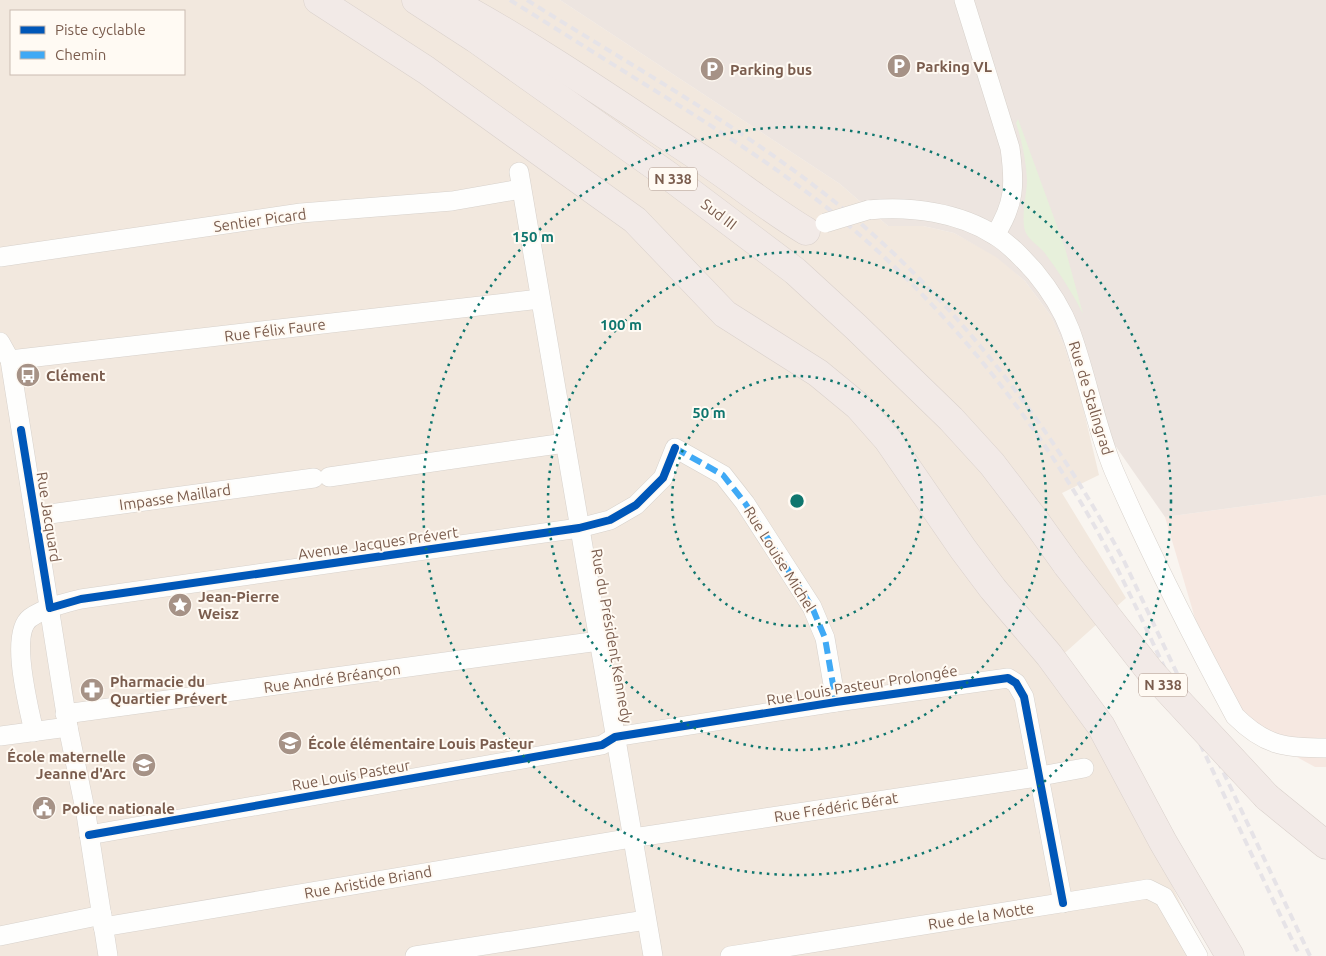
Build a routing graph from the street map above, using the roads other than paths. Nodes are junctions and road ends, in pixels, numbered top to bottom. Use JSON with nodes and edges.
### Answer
{"nodes":[{"id":1,"x":318,"y":0,"type":"edge"},
{"id":2,"x":416,"y":0,"type":"edge"},
{"id":3,"x":449,"y":0,"type":"edge"},
{"id":4,"x":964,"y":0,"type":"edge"},
{"id":5,"x":520,"y":180,"type":"joint"},
{"id":6,"x":816,"y":227,"type":"joint"},
{"id":7,"x":996,"y":236,"type":"junction"},
{"id":8,"x":0,"y":257,"type":"edge"},
{"id":9,"x":540,"y":299,"type":"junction"},
{"id":10,"x":0,"y":342,"type":"edge"},
{"id":11,"x":10,"y":360,"type":"junction"},
{"id":12,"x":565,"y":443,"type":"junction"},
{"id":13,"x":675,"y":448,"type":"joint"},
{"id":14,"x":35,"y":516,"type":"junction"},
{"id":15,"x":579,"y":528,"type":"junction"},
{"id":16,"x":50,"y":608,"type":"junction"},
{"id":17,"x":598,"y":641,"type":"junction"},
{"id":18,"x":836,"y":702,"type":"junction"},
{"id":19,"x":66,"y":721,"type":"junction"},
{"id":20,"x":34,"y":732,"type":"junction"},
{"id":21,"x":0,"y":736,"type":"edge"},
{"id":22,"x":615,"y":737,"type":"junction"},
{"id":23,"x":1321,"y":748,"type":"edge"},
{"id":24,"x":1084,"y":768,"type":"dead end"},
{"id":25,"x":1040,"y":776,"type":"junction"},
{"id":26,"x":1267,"y":797,"type":"junction"},
{"id":27,"x":1326,"y":831,"type":"edge"},
{"id":28,"x":89,"y":835,"type":"junction"},
{"id":29,"x":632,"y":838,"type":"junction"},
{"id":30,"x":1326,"y":845,"type":"edge"},
{"id":31,"x":1063,"y":903,"type":"junction"},
{"id":32,"x":646,"y":920,"type":"junction"},
{"id":33,"x":102,"y":921,"type":"junction"},
{"id":34,"x":0,"y":936,"type":"edge"},
{"id":35,"x":108,"y":956,"type":"edge"},
{"id":36,"x":415,"y":956,"type":"edge"},
{"id":37,"x":653,"y":956,"type":"edge"},
{"id":38,"x":730,"y":956,"type":"edge"},
{"id":39,"x":1198,"y":956,"type":"edge"},
{"id":40,"x":1230,"y":956,"type":"edge"}],
"edges":[{"from":1,"to":40,"type":"highway"},
{"from":2,"to":26,"type":"highway","name":"Sud III","number":"N 338","bridge":true},
{"from":3,"to":6,"type":"highway"},
{"from":4,"to":7,"type":"street"},
{"from":5,"to":8,"type":"street","name":"Sentier Picard"},
{"from":5,"to":9,"type":"street","name":"Rue du Président Kennedy"},
{"from":6,"to":7,"type":"street","name":"Rue de Stalingrad","bridge":true},
{"from":7,"to":23,"type":"street","name":"Rue de Stalingrad"},
{"from":9,"to":11,"type":"street","name":"Rue Félix Faure"},
{"from":9,"to":12,"type":"street","name":"Rue du Président Kennedy"},
{"from":10,"to":11,"type":"street","name":"Rue Jacquard"},
{"from":11,"to":14,"type":"street","name":"Rue Jacquard"},
{"from":12,"to":14,"type":"street","name":"Impasse Maillard"},
{"from":12,"to":15,"type":"street","name":"Rue du Président Kennedy"},
{"from":13,"to":15,"type":"street","name":"Avenue Jacques Prévert"},
{"from":13,"to":18,"type":"street","name":"Rue Louise Michel"},
{"from":14,"to":16,"type":"street","name":"Rue Jacquard"},
{"from":15,"to":16,"type":"street","name":"Avenue Jacques Prévert"},
{"from":15,"to":17,"type":"street","name":"Rue du Président Kennedy"},
{"from":16,"to":19,"type":"street"},
{"from":16,"to":20,"type":"street","name":"Avenue Jacques Prévert"},
{"from":17,"to":19,"type":"street","name":"Rue André Bréançon"},
{"from":17,"to":22,"type":"street","name":"Rue du Président Kennedy"},
{"from":18,"to":22,"type":"street","name":"Rue Louis Pasteur Prolongée"},
{"from":18,"to":25,"type":"street","name":"Rue Louis Pasteur Prolongée"},
{"from":19,"to":20,"type":"street"},
{"from":19,"to":28,"type":"street"},
{"from":20,"to":21,"type":"street"},
{"from":22,"to":28,"type":"street","name":"Rue Louis Pasteur"},
{"from":22,"to":29,"type":"street","name":"Rue du Président Kennedy"},
{"from":24,"to":25,"type":"street","name":"Rue Frédéric Bérat"},
{"from":25,"to":29,"type":"street","name":"Rue Frédéric Bérat"},
{"from":25,"to":31,"type":"street"},
{"from":26,"to":27,"type":"highway"},
{"from":26,"to":30,"type":"highway","number":"N 338"},
{"from":28,"to":33,"type":"street"},
{"from":29,"to":32,"type":"street","name":"Rue du Président Kennedy"},
{"from":29,"to":33,"type":"street","name":"Rue Aristide Briand"},
{"from":31,"to":38,"type":"street","name":"Rue de la Motte"},
{"from":31,"to":39,"type":"street","name":"Rue de la Motte"},
{"from":32,"to":36,"type":"street"},
{"from":32,"to":37,"type":"street","name":"Rue du Président Kennedy"},
{"from":33,"to":34,"type":"street","name":"Rue Aristide Briand"},
{"from":33,"to":35,"type":"street"}]}
